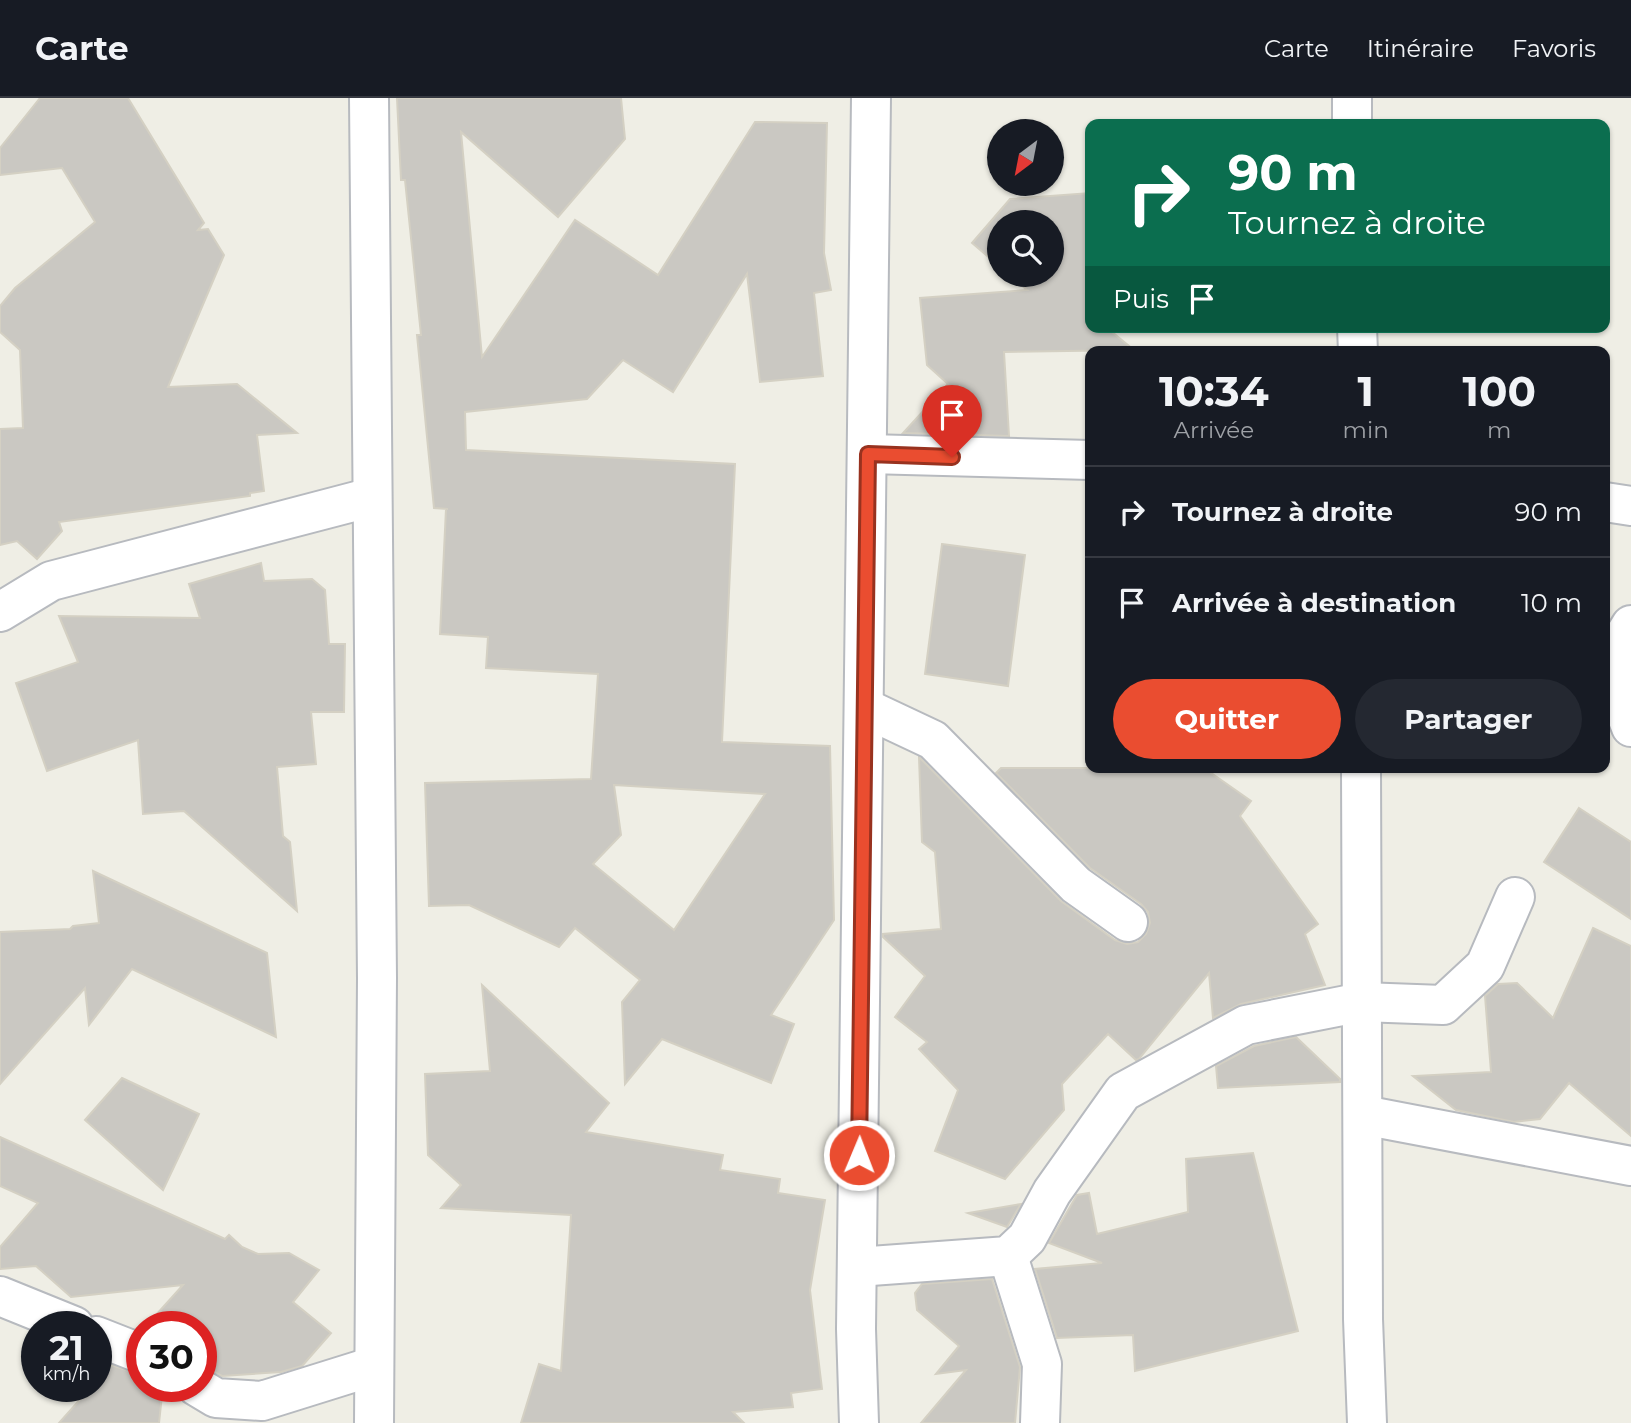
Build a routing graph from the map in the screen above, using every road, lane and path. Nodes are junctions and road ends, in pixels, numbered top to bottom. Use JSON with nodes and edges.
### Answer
{"nodes":[{"id":1,"x":369,"y":98,"type":"edge"},
{"id":2,"x":872,"y":98,"type":"edge"},
{"id":3,"x":1352,"y":98,"type":"edge"},
{"id":4,"x":1352,"y":119,"type":"edge"},
{"id":5,"x":868,"y":454,"type":"junction"},
{"id":6,"x":1085,"y":460,"type":"edge"},
{"id":7,"x":372,"y":497,"type":"junction"},
{"id":8,"x":1610,"y":503,"type":"edge"},
{"id":9,"x":1631,"y":506,"type":"edge"},
{"id":10,"x":0,"y":611,"type":"edge"},
{"id":11,"x":1631,"y":625,"type":"edge"},
{"id":12,"x":865,"y":708,"type":"junction"},
{"id":13,"x":1631,"y":727,"type":"edge"},
{"id":14,"x":1361,"y":773,"type":"edge"},
{"id":15,"x":1515,"y":897,"type":"dead end"},
{"id":16,"x":1128,"y":922,"type":"dead end"},
{"id":17,"x":1362,"y":1002,"type":"junction"},
{"id":18,"x":1363,"y":1115,"type":"junction"},
{"id":19,"x":1631,"y":1166,"type":"edge"},
{"id":20,"x":1008,"y":1256,"type":"junction"},
{"id":21,"x":858,"y":1267,"type":"junction"},
{"id":22,"x":0,"y":1296,"type":"edge"},
{"id":23,"x":37,"y":1311,"type":"edge"},
{"id":24,"x":374,"y":1366,"type":"junction"},
{"id":25,"x":217,"y":1398,"type":"edge"},
{"id":26,"x":1362,"y":1422,"type":"edge"},
{"id":27,"x":374,"y":1423,"type":"edge"},
{"id":28,"x":859,"y":1423,"type":"edge"},
{"id":29,"x":1040,"y":1423,"type":"edge"}],
"edges":[{"from":1,"to":7,"type":"street"},
{"from":2,"to":5,"type":"street"},
{"from":3,"to":4,"type":"street"},
{"from":5,"to":6,"type":"street"},
{"from":5,"to":12,"type":"street"},
{"from":7,"to":10,"type":"street"},
{"from":7,"to":24,"type":"street"},
{"from":8,"to":9,"type":"street"},
{"from":11,"to":13,"type":"street"},
{"from":12,"to":16,"type":"street"},
{"from":12,"to":21,"type":"street"},
{"from":14,"to":17,"type":"street"},
{"from":15,"to":17,"type":"street"},
{"from":17,"to":18,"type":"street"},
{"from":17,"to":20,"type":"street"},
{"from":18,"to":19,"type":"street"},
{"from":18,"to":26,"type":"street"},
{"from":20,"to":21,"type":"street"},
{"from":20,"to":29,"type":"street"},
{"from":21,"to":28,"type":"street"},
{"from":22,"to":23,"type":"street"},
{"from":24,"to":25,"type":"street"},
{"from":24,"to":27,"type":"street"}]}
